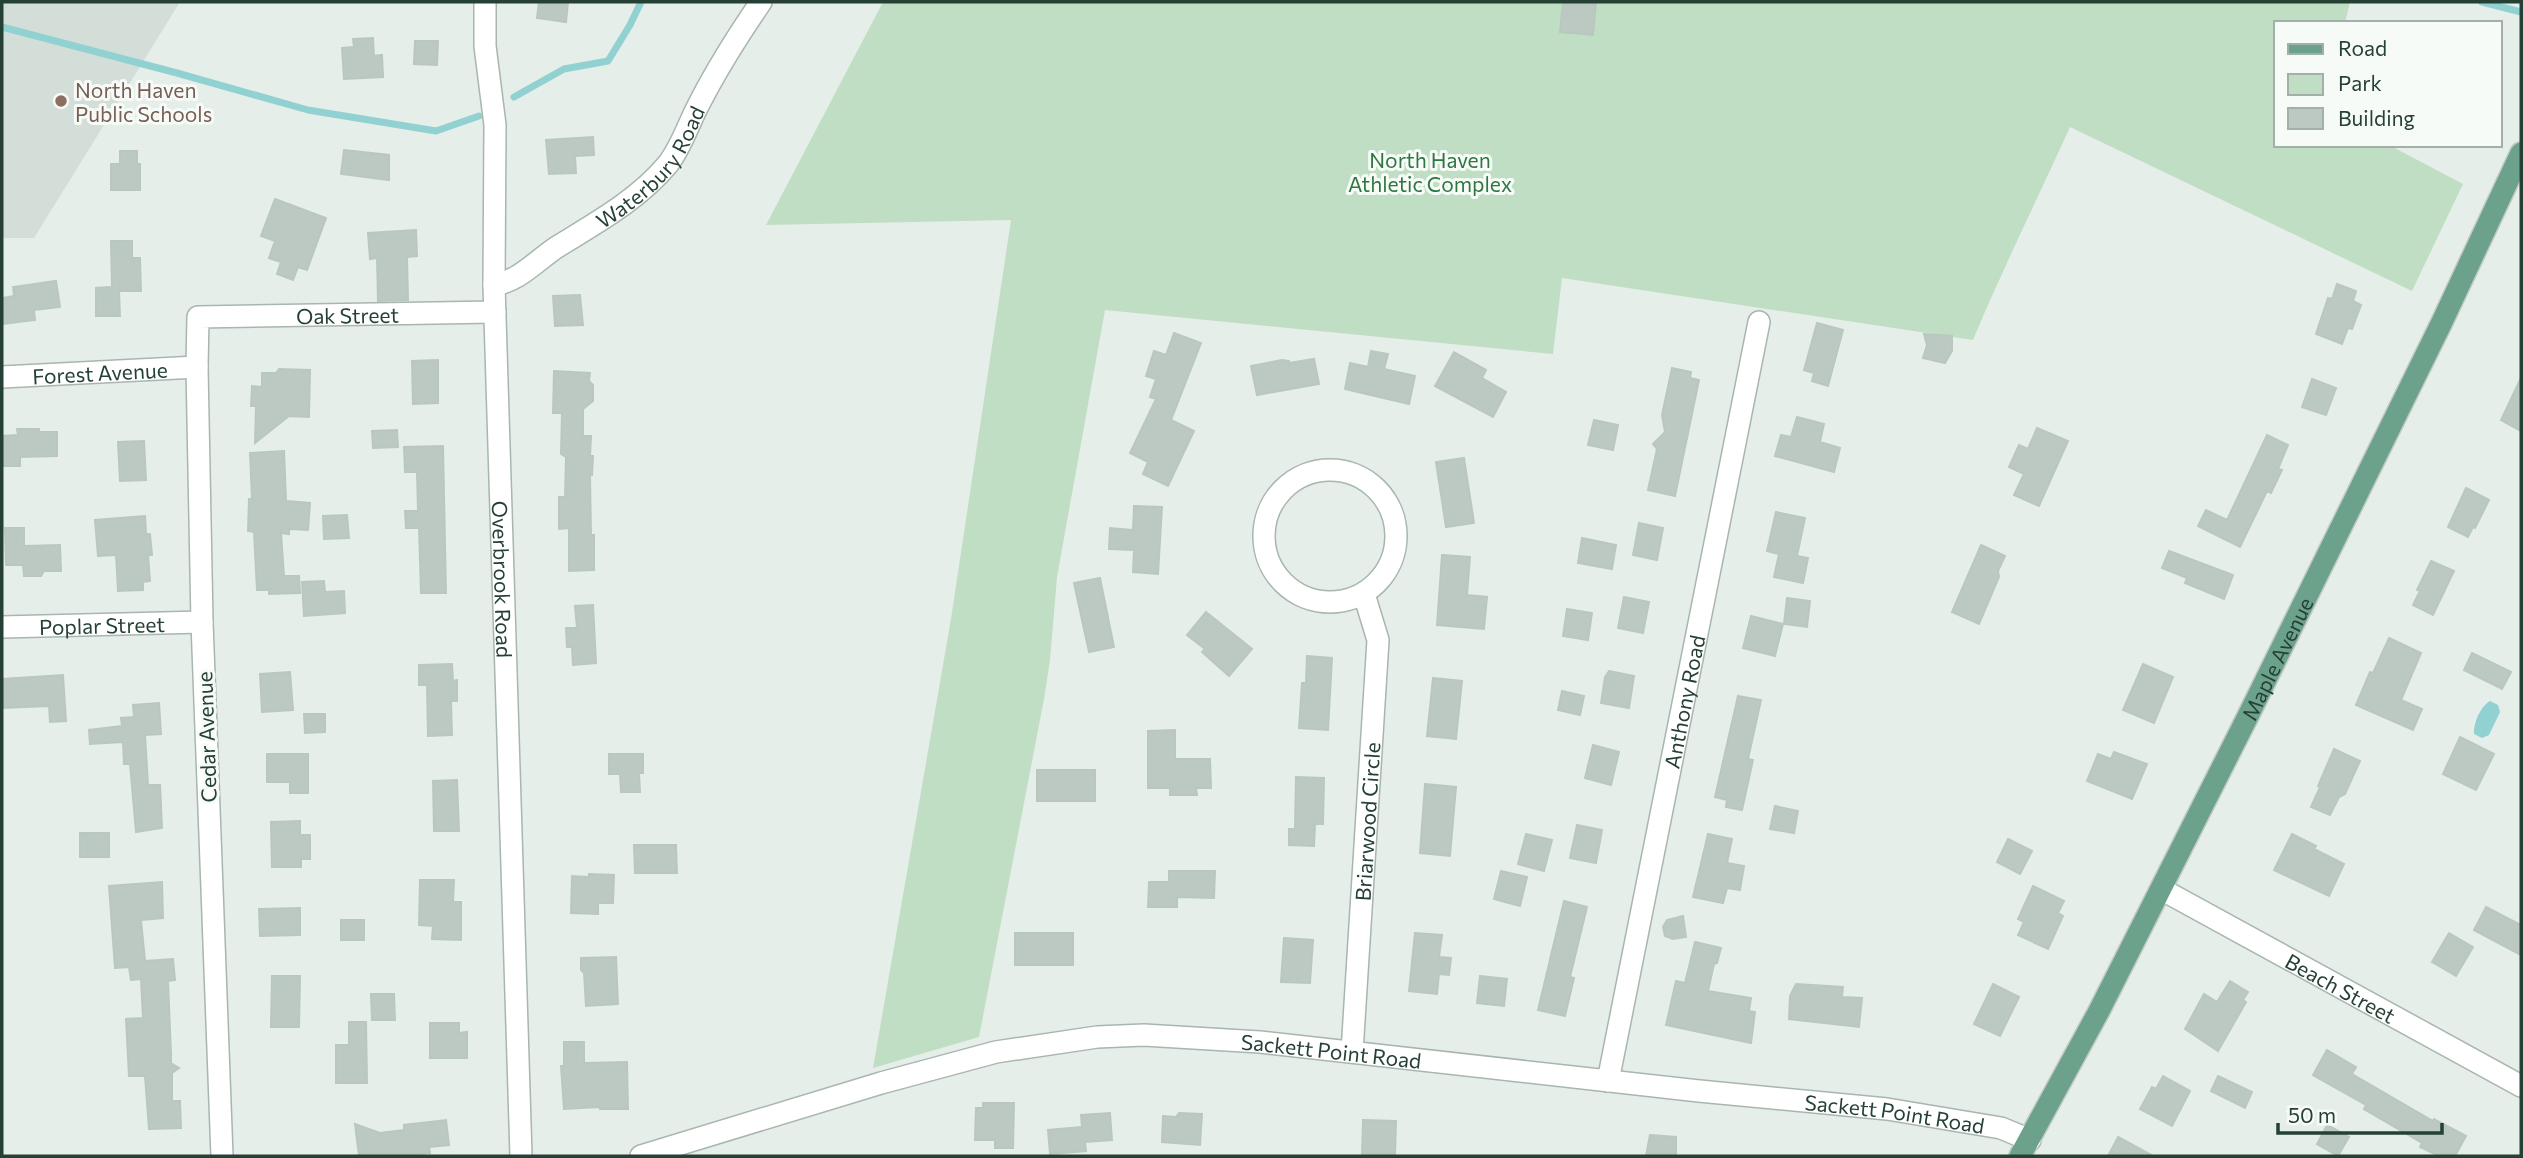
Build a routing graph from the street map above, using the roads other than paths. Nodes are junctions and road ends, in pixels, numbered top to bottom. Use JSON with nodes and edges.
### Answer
{"nodes":[{"id":1,"x":485,"y":2,"type":"edge"},
{"id":2,"x":761,"y":2,"type":"edge"},
{"id":3,"x":2521,"y":153,"type":"edge"},
{"id":4,"x":494,"y":285,"type":"junction"},
{"id":5,"x":495,"y":312,"type":"junction"},
{"id":6,"x":198,"y":317,"type":"joint"},
{"id":7,"x":1759,"y":322,"type":"dead end"},
{"id":8,"x":197,"y":368,"type":"junction"},
{"id":9,"x":2,"y":377,"type":"edge"},
{"id":10,"x":1364,"y":594,"type":"junction"},
{"id":11,"x":202,"y":622,"type":"junction"},
{"id":12,"x":2,"y":627,"type":"edge"},
{"id":13,"x":2161,"y":889,"type":"junction"},
{"id":14,"x":1352,"y":1052,"type":"junction"},
{"id":15,"x":1608,"y":1081,"type":"junction"},
{"id":16,"x":2521,"y":1086,"type":"edge"},
{"id":17,"x":2025,"y":1148,"type":"edge"},
{"id":18,"x":222,"y":1156,"type":"edge"},
{"id":19,"x":521,"y":1156,"type":"edge"},
{"id":20,"x":642,"y":1156,"type":"edge"}],
"edges":[{"from":1,"to":4,"type":"street","name":"Overbrook Road"},
{"from":2,"to":4,"type":"street","name":"Waterbury Road"},
{"from":3,"to":13,"type":"main road","name":"Maple Avenue"},
{"from":4,"to":5,"type":"street","name":"Overbrook Road"},
{"from":5,"to":6,"type":"street","name":"Oak Street"},
{"from":5,"to":19,"type":"street","name":"Overbrook Road"},
{"from":6,"to":8,"type":"street","name":"Cedar Avenue"},
{"from":7,"to":15,"type":"street","name":"Anthony Road"},
{"from":8,"to":9,"type":"street","name":"Forest Avenue"},
{"from":8,"to":11,"type":"street","name":"Cedar Avenue"},
{"from":10,"to":10,"type":"street"},
{"from":10,"to":14,"type":"street","name":"Briarwood Circle"},
{"from":11,"to":12,"type":"street","name":"Poplar Street"},
{"from":11,"to":18,"type":"street","name":"Cedar Avenue"},
{"from":13,"to":16,"type":"street","name":"Beach Street"},
{"from":13,"to":17,"type":"main road","name":"Maple Avenue"},
{"from":14,"to":15,"type":"street","name":"Sackett Point Road"},
{"from":14,"to":20,"type":"street","name":"Sackett Point Road"},
{"from":15,"to":17,"type":"street","name":"Sackett Point Road"}]}
